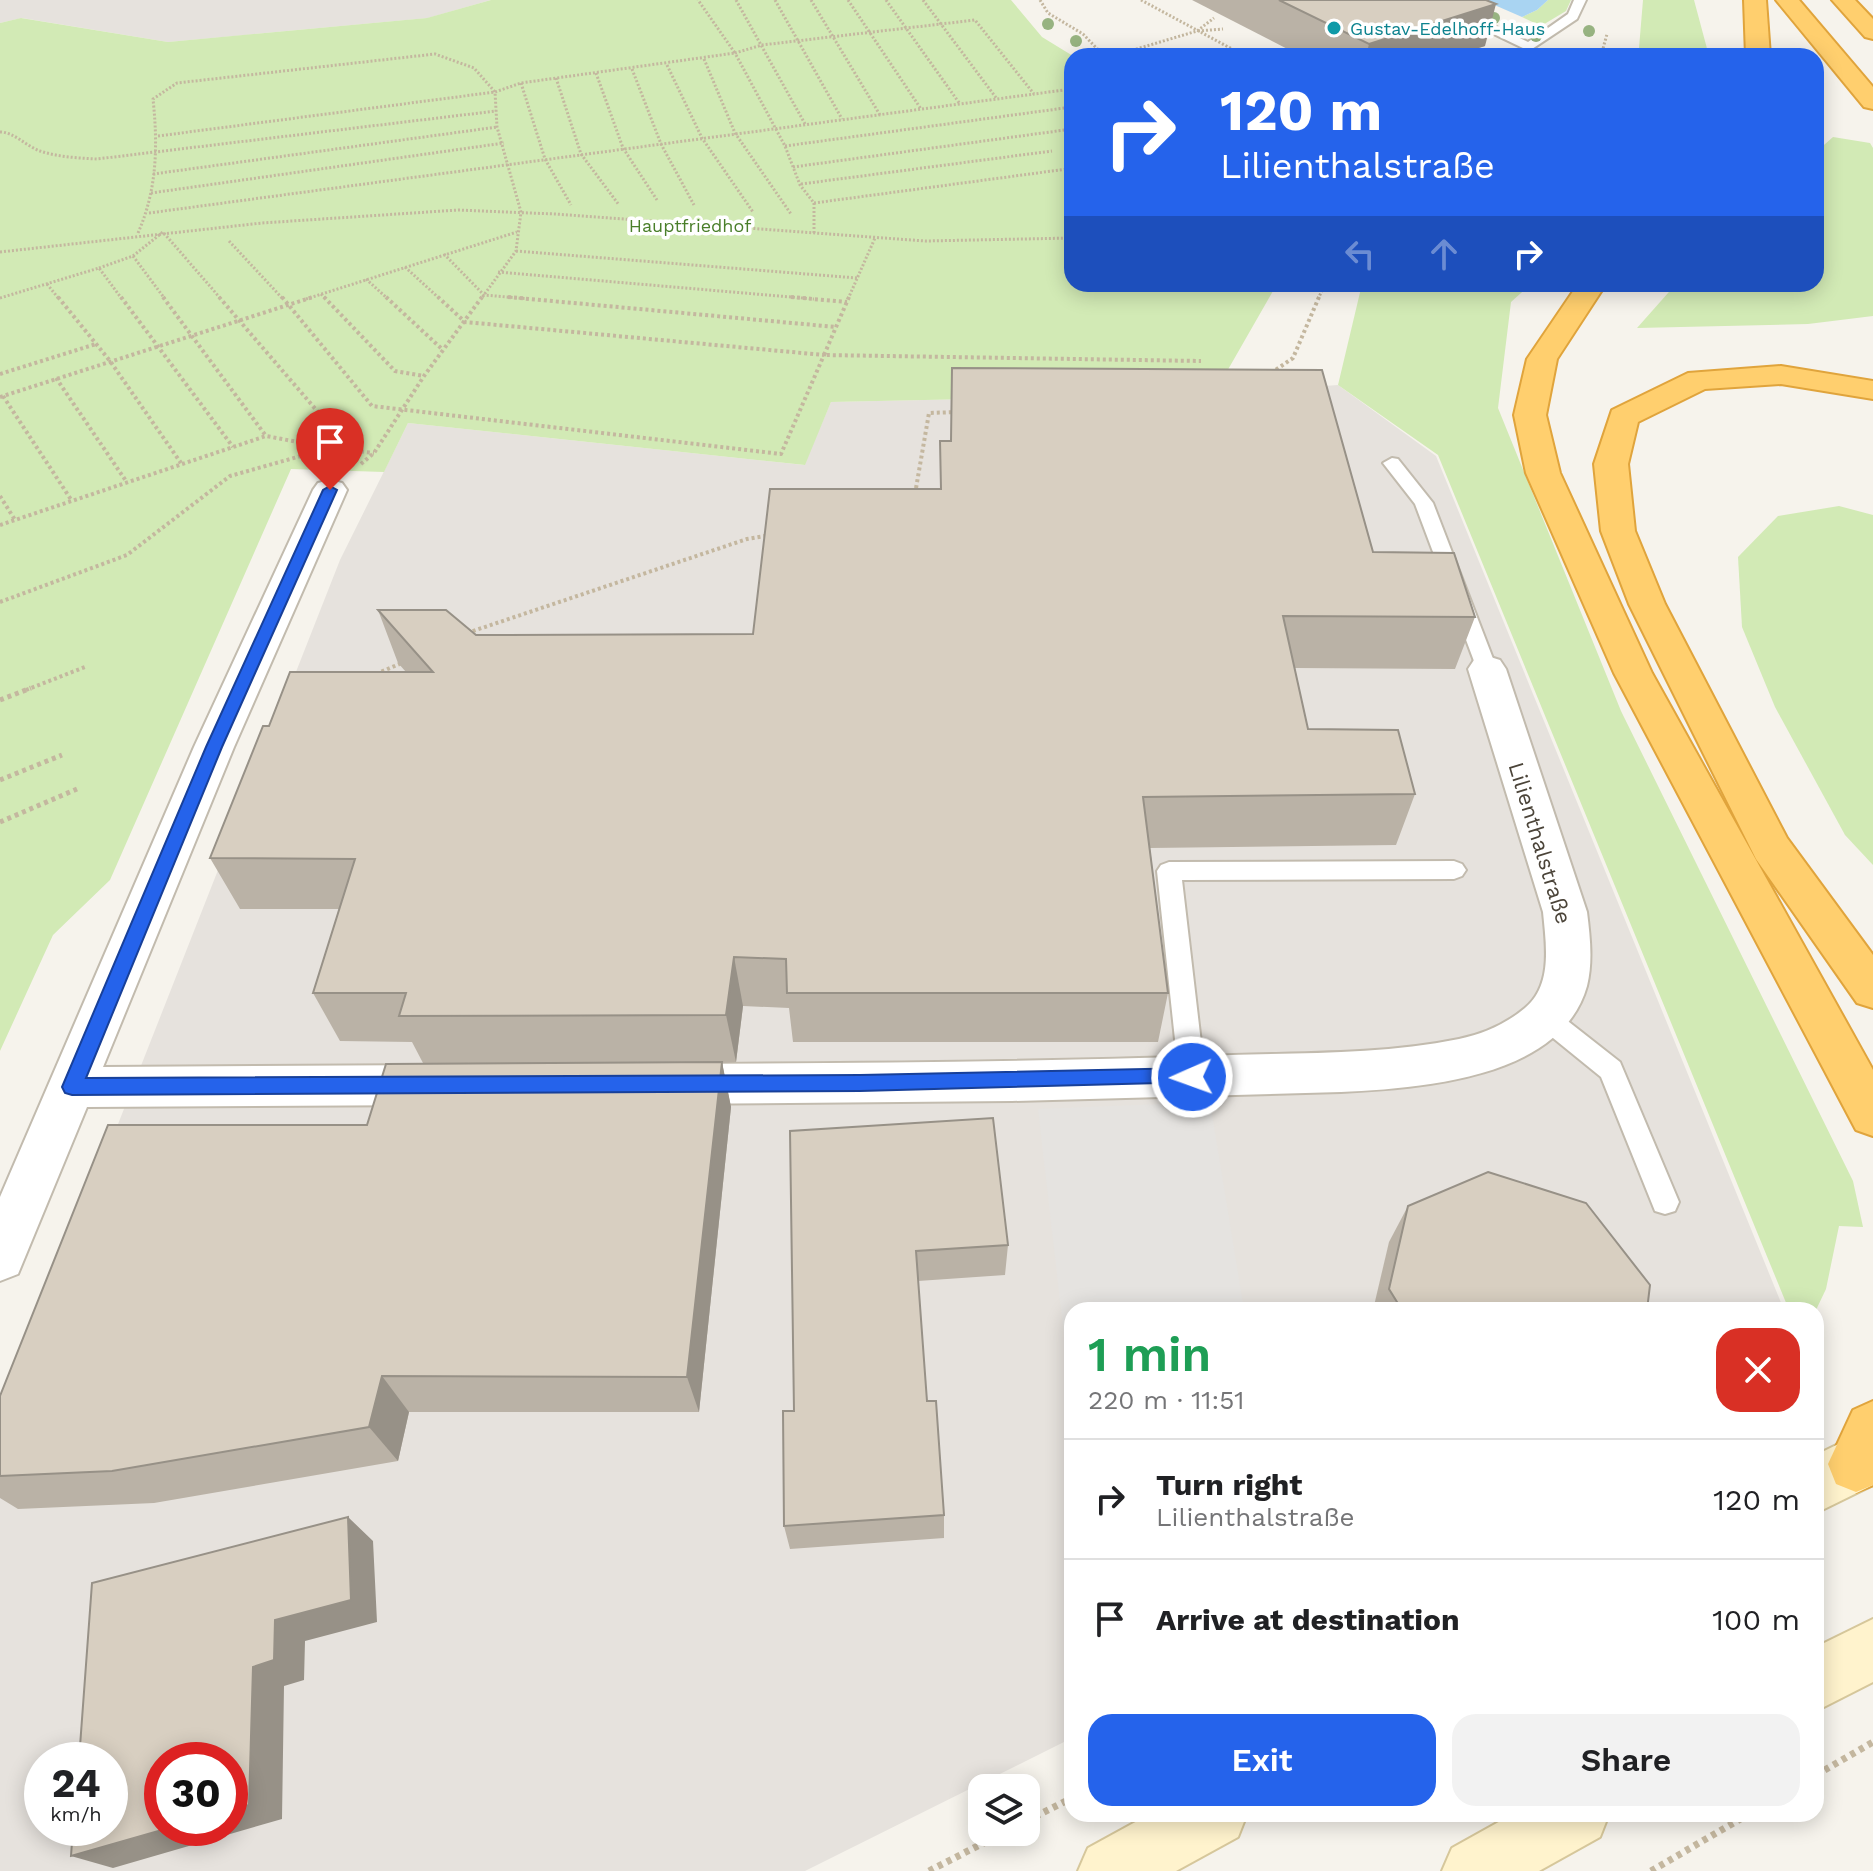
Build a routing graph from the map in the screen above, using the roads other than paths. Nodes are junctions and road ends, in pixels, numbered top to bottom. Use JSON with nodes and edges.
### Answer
{"nodes":[{"id":1,"x":1429,"y":0,"type":"edge"},
{"id":2,"x":1580,"y":0,"type":"edge"},
{"id":3,"x":1755,"y":0,"type":"edge"},
{"id":4,"x":1787,"y":0,"type":"edge"},
{"id":5,"x":1843,"y":0,"type":"edge"},
{"id":6,"x":1873,"y":32,"type":"edge"},
{"id":7,"x":1758,"y":48,"type":"edge"},
{"id":8,"x":1873,"y":102,"type":"edge"},
{"id":9,"x":1587,"y":292,"type":"edge"},
{"id":10,"x":1873,"y":390,"type":"edge"},
{"id":11,"x":1392,"y":463,"type":"dead end"},
{"id":12,"x":330,"y":490,"type":"dead end"},
{"id":13,"x":1487,"y":669,"type":"joint"},
{"id":14,"x":1454,"y":870,"type":"dead end"},
{"id":15,"x":1873,"y":990,"type":"edge"},
{"id":16,"x":1546,"y":1018,"type":"junction"},
{"id":17,"x":1827,"y":1032,"type":"junction"},
{"id":18,"x":1192,"y":1077,"type":"junction"},
{"id":19,"x":1873,"y":1079,"type":"edge"},
{"id":20,"x":624,"y":1084,"type":"edge"},
{"id":21,"x":482,"y":1085,"type":"edge"},
{"id":22,"x":72,"y":1087,"type":"junction"},
{"id":23,"x":1873,"y":1115,"type":"edge"},
{"id":24,"x":1665,"y":1202,"type":"dead end"},
{"id":25,"x":0,"y":1257,"type":"edge"},
{"id":26,"x":1873,"y":1649,"type":"edge"},
{"id":27,"x":1824,"y":1676,"type":"edge"},
{"id":28,"x":1200,"y":1822,"type":"edge"},
{"id":29,"x":1563,"y":1822,"type":"edge"},
{"id":30,"x":1111,"y":1871,"type":"edge"},
{"id":31,"x":1475,"y":1871,"type":"edge"}],
"edges":[{"from":1,"to":2,"type":"lane"},
{"from":3,"to":7,"type":"highway"},
{"from":4,"to":8,"type":"highway"},
{"from":5,"to":6,"type":"highway"},
{"from":9,"to":17,"type":"highway"},
{"from":10,"to":15,"type":"highway"},
{"from":11,"to":13,"type":"lane"},
{"from":12,"to":22,"type":"street"},
{"from":13,"to":16,"type":"street","name":"Lilienthalstraße"},
{"from":14,"to":18,"type":"lane"},
{"from":16,"to":18,"type":"street","name":"Lilienthalstraße"},
{"from":16,"to":24,"type":"lane"},
{"from":17,"to":19,"type":"highway"},
{"from":17,"to":23,"type":"highway"},
{"from":18,"to":20,"type":"street","name":"Lilienthalstraße"},
{"from":21,"to":22,"type":"street"},
{"from":22,"to":25,"type":"street"},
{"from":26,"to":27,"type":"main road"},
{"from":28,"to":30,"type":"main road"},
{"from":29,"to":31,"type":"main road"}]}
